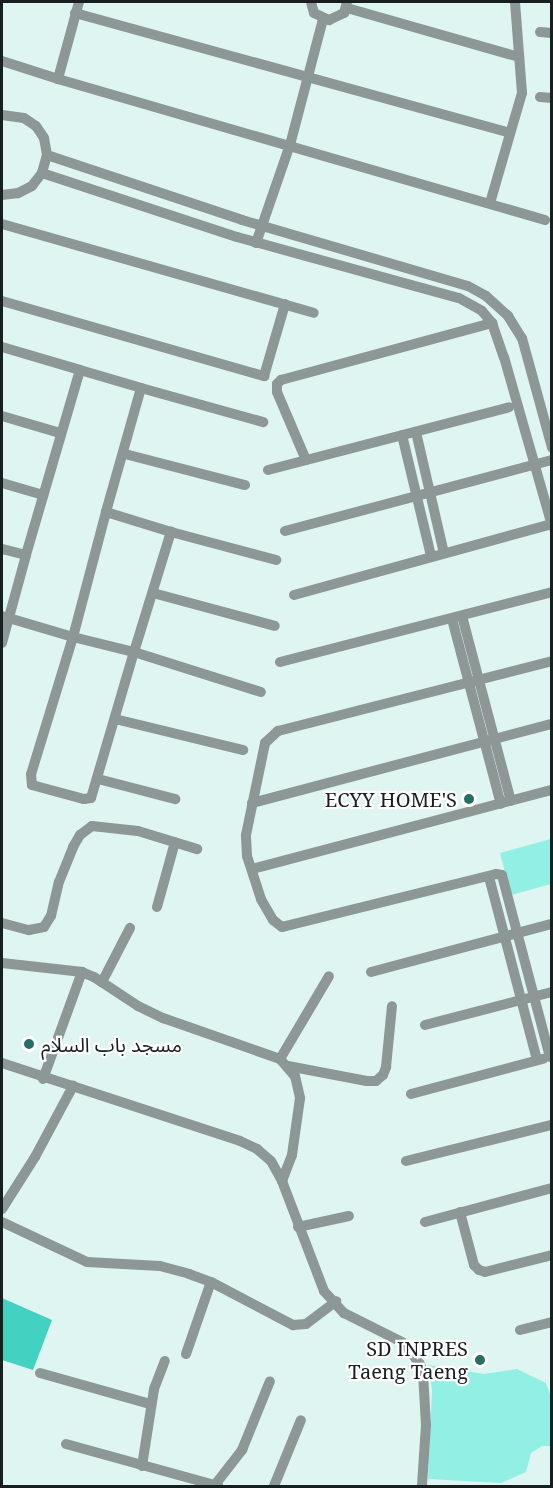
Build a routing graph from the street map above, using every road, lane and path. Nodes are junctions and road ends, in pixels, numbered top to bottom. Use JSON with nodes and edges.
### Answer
{"nodes":[{"id":1,"x":79,"y":2,"type":"edge"},
{"id":2,"x":311,"y":2,"type":"edge"},
{"id":3,"x":515,"y":2,"type":"edge"},
{"id":4,"x":347,"y":5,"type":"edge"},
{"id":5,"x":75,"y":13,"type":"junction"},
{"id":6,"x":324,"y":20,"type":"junction"},
{"id":7,"x":540,"y":32,"type":"dead end"},
{"id":8,"x":552,"y":33,"type":"edge"},
{"id":9,"x":519,"y":57,"type":"junction"},
{"id":10,"x":2,"y":61,"type":"edge"},
{"id":11,"x":309,"y":78,"type":"junction"},
{"id":12,"x":58,"y":79,"type":"junction"},
{"id":13,"x":2,"y":115,"type":"edge"},
{"id":14,"x":510,"y":133,"type":"junction"},
{"id":15,"x":290,"y":145,"type":"junction"},
{"id":16,"x":47,"y":155,"type":"junction"},
{"id":17,"x":42,"y":173,"type":"junction"},
{"id":18,"x":2,"y":195,"type":"edge"},
{"id":19,"x":490,"y":203,"type":"junction"},
{"id":20,"x":242,"y":220,"type":"junction"},
{"id":21,"x":545,"y":220,"type":"dead end"},
{"id":22,"x":2,"y":224,"type":"edge"},
{"id":23,"x":262,"y":225,"type":"junction"},
{"id":24,"x":237,"y":237,"type":"junction"},
{"id":25,"x":256,"y":243,"type":"junction"},
{"id":26,"x":468,"y":286,"type":"junction"},
{"id":27,"x":459,"y":298,"type":"junction"},
{"id":28,"x":2,"y":301,"type":"edge"},
{"id":29,"x":285,"y":304,"type":"junction"},
{"id":30,"x":314,"y":313,"type":"dead end"},
{"id":31,"x":492,"y":323,"type":"junction"},
{"id":32,"x":2,"y":347,"type":"edge"},
{"id":33,"x":80,"y":370,"type":"junction"},
{"id":34,"x":141,"y":388,"type":"junction"},
{"id":35,"x":509,"y":407,"type":"dead end"},
{"id":36,"x":2,"y":416,"type":"edge"},
{"id":37,"x":263,"y":422,"type":"dead end"},
{"id":38,"x":416,"y":432,"type":"junction"},
{"id":39,"x":60,"y":433,"type":"junction"},
{"id":40,"x":402,"y":435,"type":"junction"},
{"id":41,"x":552,"y":448,"type":"edge"},
{"id":42,"x":125,"y":454,"type":"junction"},
{"id":43,"x":306,"y":460,"type":"junction"},
{"id":44,"x":552,"y":460,"type":"edge"},
{"id":45,"x":534,"y":464,"type":"junction"},
{"id":46,"x":268,"y":470,"type":"dead end"},
{"id":47,"x":2,"y":483,"type":"edge"},
{"id":48,"x":245,"y":485,"type":"dead end"},
{"id":49,"x":430,"y":493,"type":"junction"},
{"id":50,"x":43,"y":495,"type":"junction"},
{"id":51,"x":417,"y":496,"type":"junction"},
{"id":52,"x":106,"y":512,"type":"junction"},
{"id":53,"x":551,"y":525,"type":"edge"},
{"id":54,"x":285,"y":531,"type":"dead end"},
{"id":55,"x":171,"y":532,"type":"junction"},
{"id":56,"x":2,"y":549,"type":"edge"},
{"id":57,"x":444,"y":553,"type":"junction"},
{"id":58,"x":26,"y":555,"type":"junction"},
{"id":59,"x":431,"y":556,"type":"junction"},
{"id":60,"x":276,"y":560,"type":"dead end"},
{"id":61,"x":552,"y":592,"type":"edge"},
{"id":62,"x":153,"y":593,"type":"junction"},
{"id":63,"x":294,"y":595,"type":"dead end"},
{"id":64,"x":5,"y":617,"type":"edge"},
{"id":65,"x":457,"y":618,"type":"junction"},
{"id":66,"x":275,"y":626,"type":"dead end"},
{"id":67,"x":73,"y":637,"type":"junction"},
{"id":68,"x":2,"y":643,"type":"edge"},
{"id":69,"x":134,"y":652,"type":"junction"},
{"id":70,"x":552,"y":661,"type":"edge"},
{"id":71,"x":280,"y":662,"type":"dead end"},
{"id":72,"x":473,"y":681,"type":"junction"},
{"id":73,"x":261,"y":692,"type":"dead end"},
{"id":74,"x":115,"y":719,"type":"junction"},
{"id":75,"x":552,"y":724,"type":"edge"},
{"id":76,"x":490,"y":740,"type":"junction"},
{"id":77,"x":243,"y":750,"type":"dead end"},
{"id":78,"x":98,"y":779,"type":"junction"},
{"id":79,"x":552,"y":790,"type":"edge"},
{"id":80,"x":175,"y":799,"type":"dead end"},
{"id":81,"x":506,"y":802,"type":"junction"},
{"id":82,"x":252,"y":803,"type":"junction"},
{"id":83,"x":174,"y":842,"type":"junction"},
{"id":84,"x":196,"y":849,"type":"dead end"},
{"id":85,"x":252,"y":869,"type":"junction"},
{"id":86,"x":489,"y":877,"type":"junction"},
{"id":87,"x":157,"y":907,"type":"dead end"},
{"id":88,"x":2,"y":923,"type":"edge"},
{"id":89,"x":552,"y":924,"type":"edge"},
{"id":90,"x":130,"y":928,"type":"dead end"},
{"id":91,"x":511,"y":934,"type":"junction"},
{"id":92,"x":2,"y":963,"type":"edge"},
{"id":93,"x":82,"y":972,"type":"junction"},
{"id":94,"x":371,"y":972,"type":"dead end"},
{"id":95,"x":329,"y":976,"type":"dead end"},
{"id":96,"x":102,"y":982,"type":"junction"},
{"id":97,"x":552,"y":992,"type":"edge"},
{"id":98,"x":534,"y":996,"type":"junction"},
{"id":99,"x":520,"y":1000,"type":"junction"},
{"id":100,"x":392,"y":1006,"type":"dead end"},
{"id":101,"x":425,"y":1025,"type":"dead end"},
{"id":102,"x":551,"y":1057,"type":"edge"},
{"id":103,"x":537,"y":1060,"type":"junction"},
{"id":104,"x":284,"y":1062,"type":"junction"},
{"id":105,"x":2,"y":1063,"type":"edge"},
{"id":106,"x":44,"y":1079,"type":"junction"},
{"id":107,"x":73,"y":1086,"type":"junction"},
{"id":108,"x":411,"y":1094,"type":"dead end"},
{"id":109,"x":551,"y":1125,"type":"edge"},
{"id":110,"x":406,"y":1161,"type":"dead end"},
{"id":111,"x":282,"y":1181,"type":"junction"},
{"id":112,"x":552,"y":1188,"type":"edge"},
{"id":113,"x":2,"y":1209,"type":"edge"},
{"id":114,"x":460,"y":1212,"type":"junction"},
{"id":115,"x":349,"y":1216,"type":"dead end"},
{"id":116,"x":2,"y":1222,"type":"edge"},
{"id":117,"x":425,"y":1222,"type":"dead end"},
{"id":118,"x":298,"y":1227,"type":"junction"},
{"id":119,"x":552,"y":1255,"type":"edge"},
{"id":120,"x":211,"y":1282,"type":"junction"},
{"id":121,"x":336,"y":1301,"type":"junction"},
{"id":122,"x":552,"y":1322,"type":"edge"},
{"id":123,"x":520,"y":1330,"type":"dead end"},
{"id":124,"x":186,"y":1354,"type":"dead end"},
{"id":125,"x":165,"y":1362,"type":"dead end"},
{"id":126,"x":40,"y":1372,"type":"dead end"},
{"id":127,"x":270,"y":1381,"type":"dead end"},
{"id":128,"x":150,"y":1404,"type":"junction"},
{"id":129,"x":301,"y":1420,"type":"dead end"},
{"id":130,"x":66,"y":1444,"type":"dead end"},
{"id":131,"x":142,"y":1466,"type":"junction"},
{"id":132,"x":216,"y":1486,"type":"edge"},
{"id":133,"x":274,"y":1486,"type":"edge"},
{"id":134,"x":422,"y":1486,"type":"edge"}],
"edges":[{"from":1,"to":5,"type":"street"},
{"from":2,"to":6,"type":"street"},
{"from":3,"to":9,"type":"street"},
{"from":4,"to":6,"type":"street"},
{"from":4,"to":9,"type":"street"},
{"from":5,"to":11,"type":"street"},
{"from":5,"to":12,"type":"street"},
{"from":6,"to":11,"type":"street"},
{"from":7,"to":8,"type":"street"},
{"from":9,"to":14,"type":"street"},
{"from":10,"to":12,"type":"street"},
{"from":11,"to":14,"type":"street"},
{"from":11,"to":15,"type":"street"},
{"from":12,"to":15,"type":"street"},
{"from":13,"to":16,"type":"street"},
{"from":14,"to":19,"type":"street"},
{"from":15,"to":19,"type":"street"},
{"from":15,"to":23,"type":"street"},
{"from":16,"to":17,"type":"street"},
{"from":16,"to":20,"type":"street"},
{"from":17,"to":18,"type":"street"},
{"from":17,"to":24,"type":"street"},
{"from":19,"to":21,"type":"street"},
{"from":20,"to":23,"type":"street"},
{"from":20,"to":24,"type":"street"},
{"from":22,"to":29,"type":"street"},
{"from":23,"to":25,"type":"street"},
{"from":23,"to":26,"type":"street"},
{"from":24,"to":25,"type":"street"},
{"from":25,"to":27,"type":"street"},
{"from":26,"to":27,"type":"street"},
{"from":26,"to":41,"type":"street"},
{"from":27,"to":31,"type":"street"},
{"from":28,"to":29,"type":"street"},
{"from":29,"to":30,"type":"street"},
{"from":31,"to":43,"type":"street"},
{"from":31,"to":45,"type":"street"},
{"from":32,"to":33,"type":"street"},
{"from":33,"to":34,"type":"street"},
{"from":33,"to":39,"type":"street"},
{"from":34,"to":37,"type":"street"},
{"from":34,"to":42,"type":"street"},
{"from":35,"to":38,"type":"street"},
{"from":36,"to":39,"type":"street"},
{"from":38,"to":40,"type":"street"},
{"from":38,"to":49,"type":"street"},
{"from":39,"to":50,"type":"street"},
{"from":40,"to":43,"type":"street"},
{"from":40,"to":51,"type":"street"},
{"from":42,"to":48,"type":"street"},
{"from":42,"to":52,"type":"street"},
{"from":43,"to":46,"type":"street"},
{"from":44,"to":45,"type":"street"},
{"from":45,"to":49,"type":"street"},
{"from":45,"to":53,"type":"street"},
{"from":47,"to":50,"type":"street"},
{"from":49,"to":51,"type":"street"},
{"from":49,"to":57,"type":"street"},
{"from":50,"to":58,"type":"street"},
{"from":51,"to":54,"type":"street"},
{"from":51,"to":59,"type":"street"},
{"from":52,"to":55,"type":"street"},
{"from":52,"to":67,"type":"street"},
{"from":53,"to":57,"type":"street"},
{"from":55,"to":60,"type":"street"},
{"from":55,"to":62,"type":"street"},
{"from":56,"to":58,"type":"street"},
{"from":57,"to":59,"type":"street"},
{"from":58,"to":64,"type":"street"},
{"from":59,"to":63,"type":"street"},
{"from":61,"to":65,"type":"street"},
{"from":62,"to":66,"type":"street"},
{"from":62,"to":69,"type":"street"},
{"from":64,"to":67,"type":"street"},
{"from":64,"to":68,"type":"street"},
{"from":65,"to":71,"type":"street"},
{"from":65,"to":72,"type":"street"},
{"from":67,"to":69,"type":"street"},
{"from":67,"to":78,"type":"street"},
{"from":69,"to":73,"type":"street"},
{"from":69,"to":74,"type":"street"},
{"from":70,"to":72,"type":"street"},
{"from":72,"to":76,"type":"street"},
{"from":72,"to":82,"type":"street"},
{"from":74,"to":77,"type":"street"},
{"from":74,"to":78,"type":"street"},
{"from":75,"to":76,"type":"street"},
{"from":76,"to":81,"type":"street"},
{"from":76,"to":82,"type":"street"},
{"from":78,"to":80,"type":"street"},
{"from":79,"to":81,"type":"street"},
{"from":81,"to":85,"type":"street"},
{"from":82,"to":85,"type":"street"},
{"from":83,"to":84,"type":"street"},
{"from":83,"to":87,"type":"street"},
{"from":83,"to":88,"type":"street"},
{"from":85,"to":86,"type":"street"},
{"from":86,"to":91,"type":"street"},
{"from":86,"to":91,"type":"street"},
{"from":89,"to":91,"type":"street"},
{"from":90,"to":96,"type":"street"},
{"from":91,"to":94,"type":"street"},
{"from":91,"to":98,"type":"street"},
{"from":91,"to":99,"type":"street"},
{"from":92,"to":93,"type":"street"},
{"from":93,"to":96,"type":"street"},
{"from":93,"to":106,"type":"street"},
{"from":95,"to":104,"type":"street"},
{"from":96,"to":104,"type":"street"},
{"from":97,"to":98,"type":"street"},
{"from":98,"to":99,"type":"street"},
{"from":98,"to":102,"type":"street"},
{"from":99,"to":101,"type":"street"},
{"from":99,"to":103,"type":"street"},
{"from":100,"to":104,"type":"street"},
{"from":102,"to":103,"type":"street"},
{"from":103,"to":108,"type":"street"},
{"from":104,"to":111,"type":"street"},
{"from":105,"to":106,"type":"street"},
{"from":106,"to":107,"type":"street"},
{"from":107,"to":111,"type":"street"},
{"from":107,"to":113,"type":"street"},
{"from":109,"to":110,"type":"street"},
{"from":111,"to":118,"type":"street"},
{"from":112,"to":114,"type":"street"},
{"from":114,"to":117,"type":"street"},
{"from":114,"to":119,"type":"street"},
{"from":115,"to":118,"type":"street"},
{"from":116,"to":120,"type":"street"},
{"from":118,"to":121,"type":"street"},
{"from":120,"to":121,"type":"street"},
{"from":120,"to":124,"type":"street"},
{"from":121,"to":134,"type":"street"},
{"from":122,"to":123,"type":"street"},
{"from":125,"to":128,"type":"street"},
{"from":126,"to":128,"type":"street"},
{"from":127,"to":132,"type":"street"},
{"from":128,"to":131,"type":"street"},
{"from":129,"to":133,"type":"street"},
{"from":130,"to":131,"type":"street"},
{"from":131,"to":132,"type":"street"}]}
